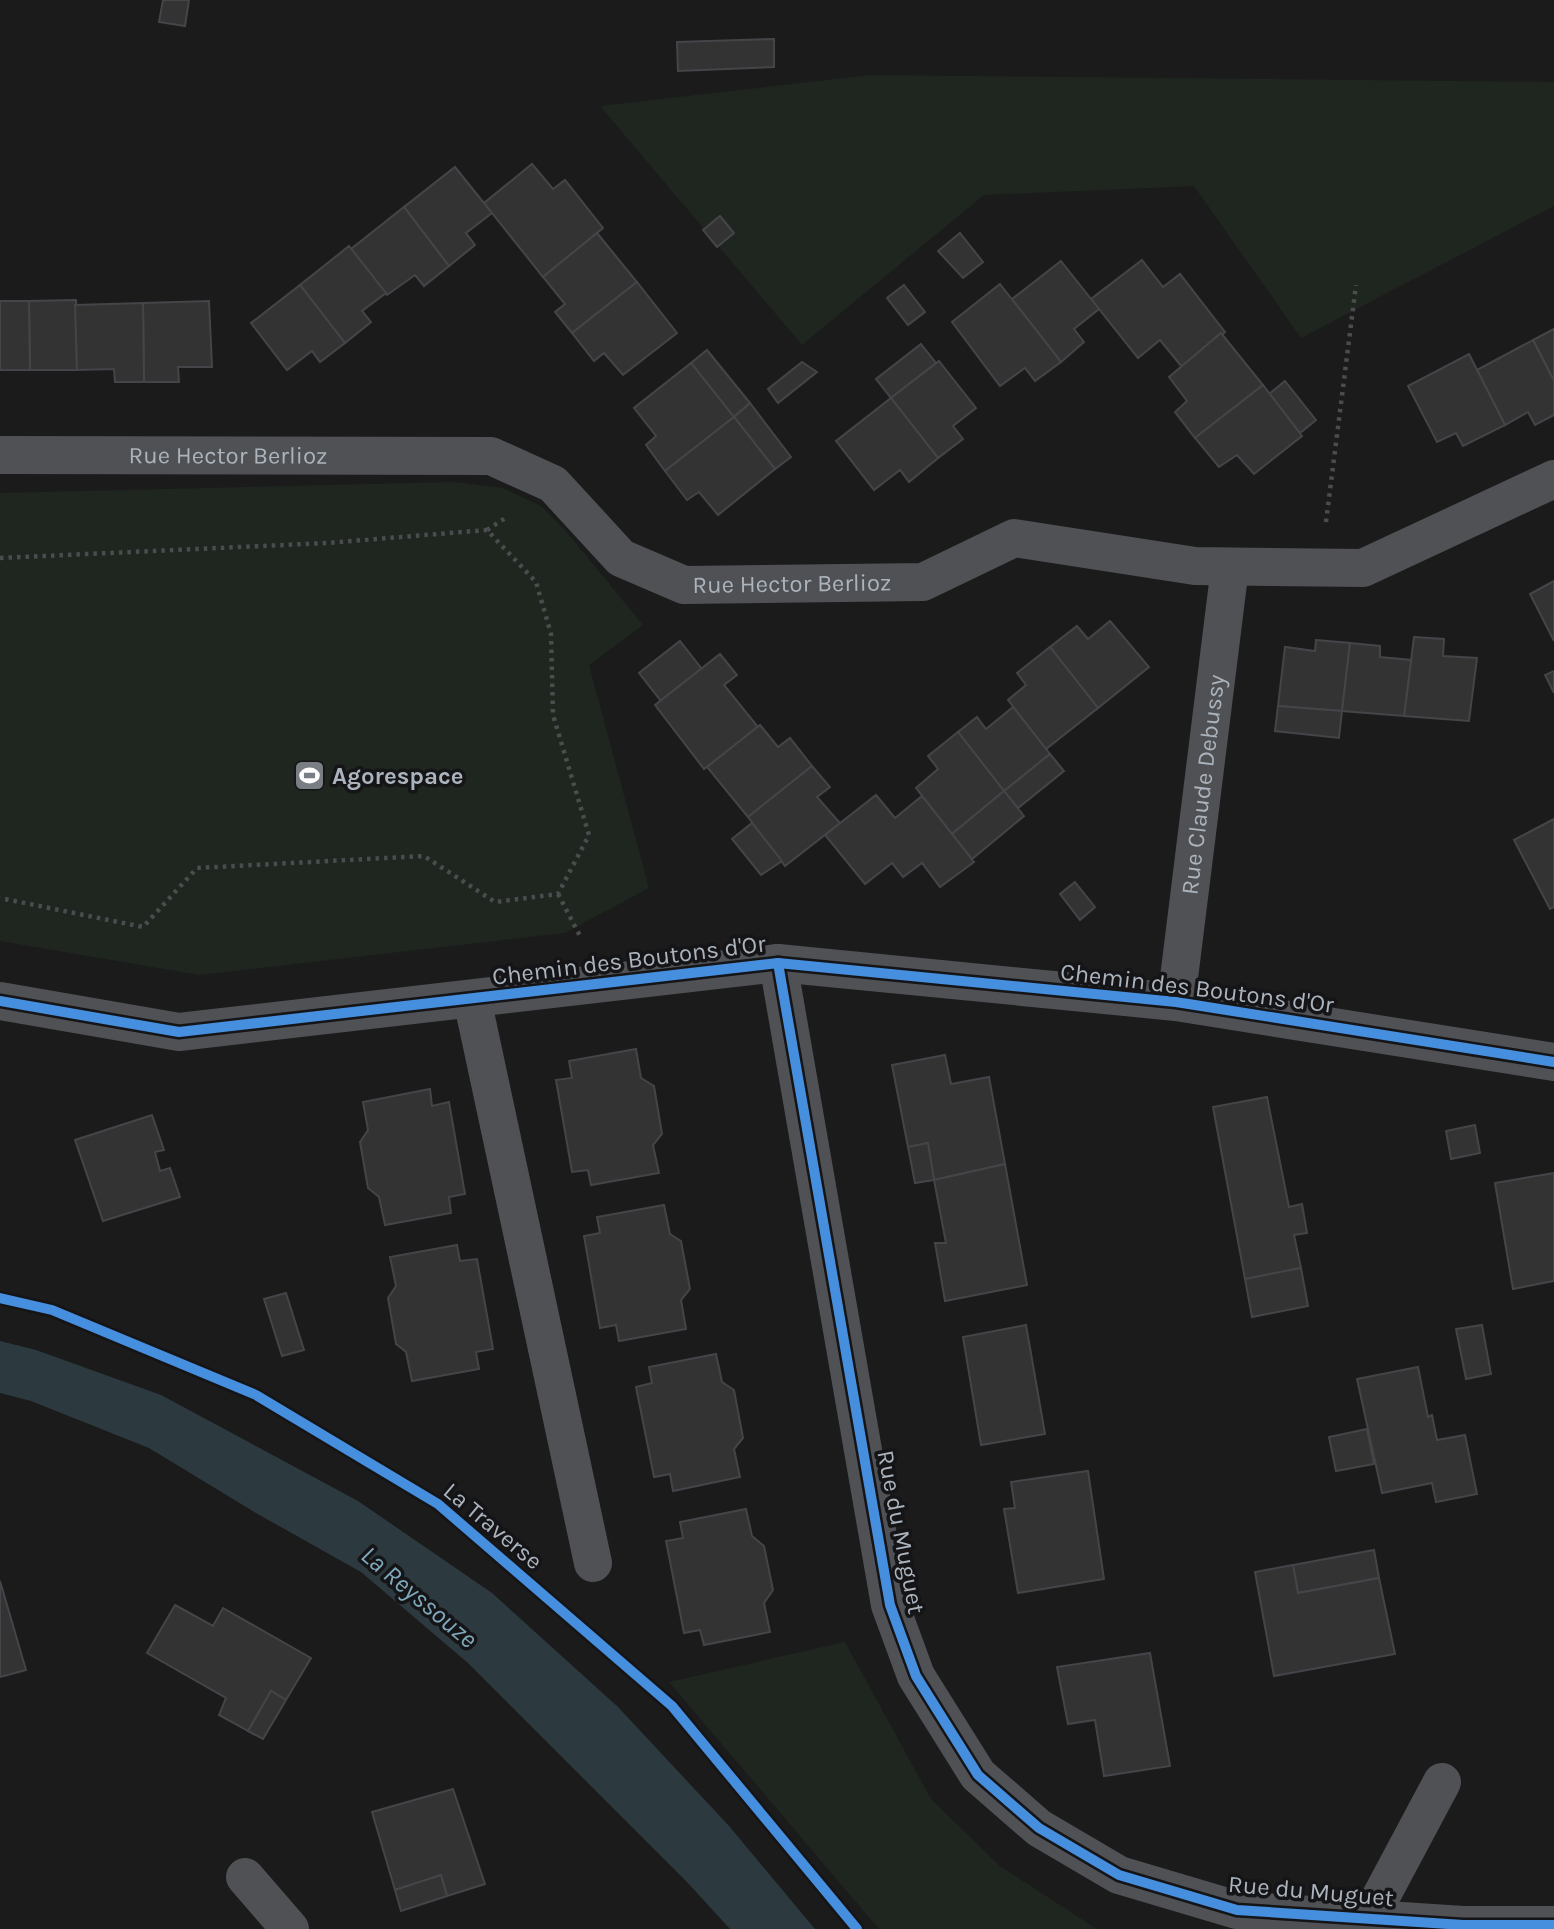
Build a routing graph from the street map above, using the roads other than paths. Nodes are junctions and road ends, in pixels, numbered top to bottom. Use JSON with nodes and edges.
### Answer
{"nodes":[{"id":1,"x":0,"y":455,"type":"edge"},
{"id":2,"x":1554,"y":479,"type":"edge"},
{"id":3,"x":1230,"y":567,"type":"junction"},
{"id":4,"x":778,"y":963,"type":"junction"},
{"id":5,"x":472,"y":999,"type":"junction"},
{"id":6,"x":0,"y":1001,"type":"edge"},
{"id":7,"x":1176,"y":1002,"type":"junction"},
{"id":8,"x":1554,"y":1062,"type":"edge"},
{"id":9,"x":593,"y":1563,"type":"dead end"},
{"id":10,"x":1442,"y":1783,"type":"dead end"},
{"id":11,"x":245,"y":1877,"type":"dead end"},
{"id":12,"x":1369,"y":1919,"type":"junction"},
{"id":13,"x":1554,"y":1925,"type":"edge"},
{"id":14,"x":290,"y":1929,"type":"edge"}],
"edges":[{"from":1,"to":3,"type":"street","name":"Rue Hector Berlioz"},
{"from":2,"to":3,"type":"street","name":"Rue Hector Berlioz"},
{"from":3,"to":7,"type":"street","name":"Rue Claude Debussy"},
{"from":4,"to":5,"type":"street","name":"Chemin des Boutons d'Or"},
{"from":4,"to":7,"type":"street","name":"Chemin des Boutons d'Or"},
{"from":4,"to":12,"type":"street","name":"Rue du Muguet"},
{"from":5,"to":6,"type":"street","name":"Chemin des Boutons d'Or"},
{"from":5,"to":9,"type":"street"},
{"from":7,"to":8,"type":"street","name":"Chemin des Boutons d'Or"},
{"from":10,"to":12,"type":"street"},
{"from":11,"to":14,"type":"street"},
{"from":12,"to":13,"type":"street","name":"Rue du Muguet"}]}
